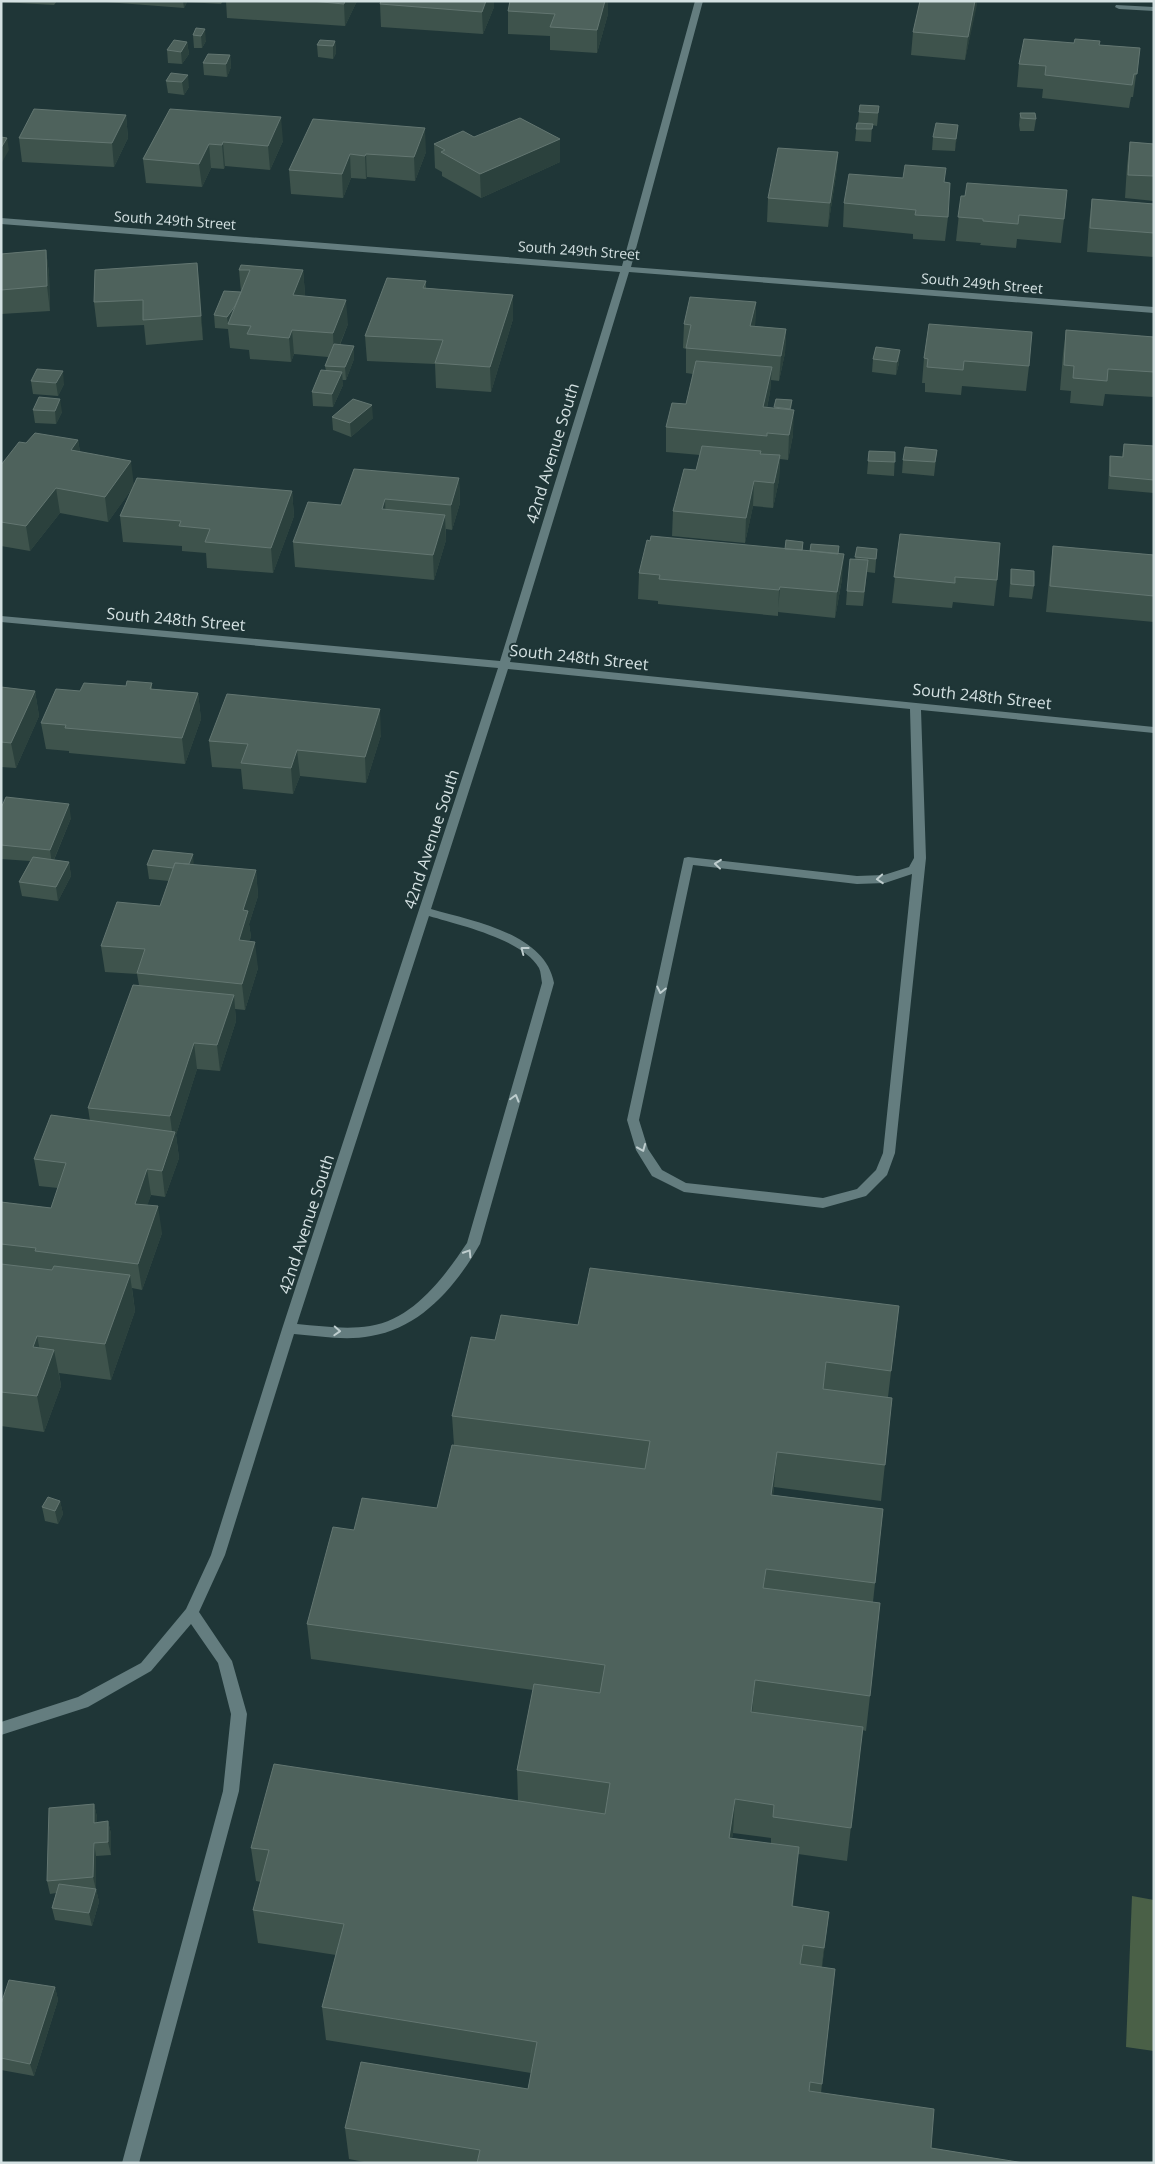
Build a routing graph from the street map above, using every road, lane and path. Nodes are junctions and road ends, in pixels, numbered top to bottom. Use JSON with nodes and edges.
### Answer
{"nodes":[{"id":1,"x":699,"y":1,"type":"edge"},
{"id":2,"x":1119,"y":7,"type":"dead end"},
{"id":3,"x":1154,"y":9,"type":"edge"},
{"id":4,"x":1,"y":221,"type":"edge"},
{"id":5,"x":626,"y":268,"type":"junction"},
{"id":6,"x":1154,"y":310,"type":"edge"},
{"id":7,"x":1,"y":619,"type":"edge"},
{"id":8,"x":504,"y":665,"type":"junction"},
{"id":9,"x":915,"y":706,"type":"junction"},
{"id":10,"x":1154,"y":730,"type":"edge"},
{"id":11,"x":920,"y":858,"type":"junction"},
{"id":12,"x":425,"y":911,"type":"junction"},
{"id":13,"x":289,"y":1328,"type":"junction"},
{"id":14,"x":191,"y":1613,"type":"junction"},
{"id":15,"x":1,"y":1730,"type":"edge"},
{"id":16,"x":130,"y":2163,"type":"edge"}],
"edges":[{"from":1,"to":5,"type":"street","name":"42nd Avenue South"},
{"from":2,"to":3,"type":"street"},
{"from":4,"to":5,"type":"street","name":"South 249th Street"},
{"from":5,"to":6,"type":"street","name":"South 249th Street"},
{"from":5,"to":8,"type":"street","name":"42nd Avenue South"},
{"from":7,"to":8,"type":"street","name":"South 248th Street"},
{"from":8,"to":9,"type":"street","name":"South 248th Street"},
{"from":8,"to":12,"type":"street","name":"42nd Avenue South"},
{"from":9,"to":10,"type":"street","name":"South 248th Street"},
{"from":9,"to":11,"type":"street"},
{"from":11,"to":11,"type":"street","one_way":true},
{"from":12,"to":13,"type":"street","name":"42nd Avenue South"},
{"from":13,"to":12,"type":"street","one_way":true},
{"from":13,"to":14,"type":"street","name":"42nd Avenue South"},
{"from":14,"to":15,"type":"street","name":"42nd Avenue South"},
{"from":14,"to":16,"type":"street"}]}
